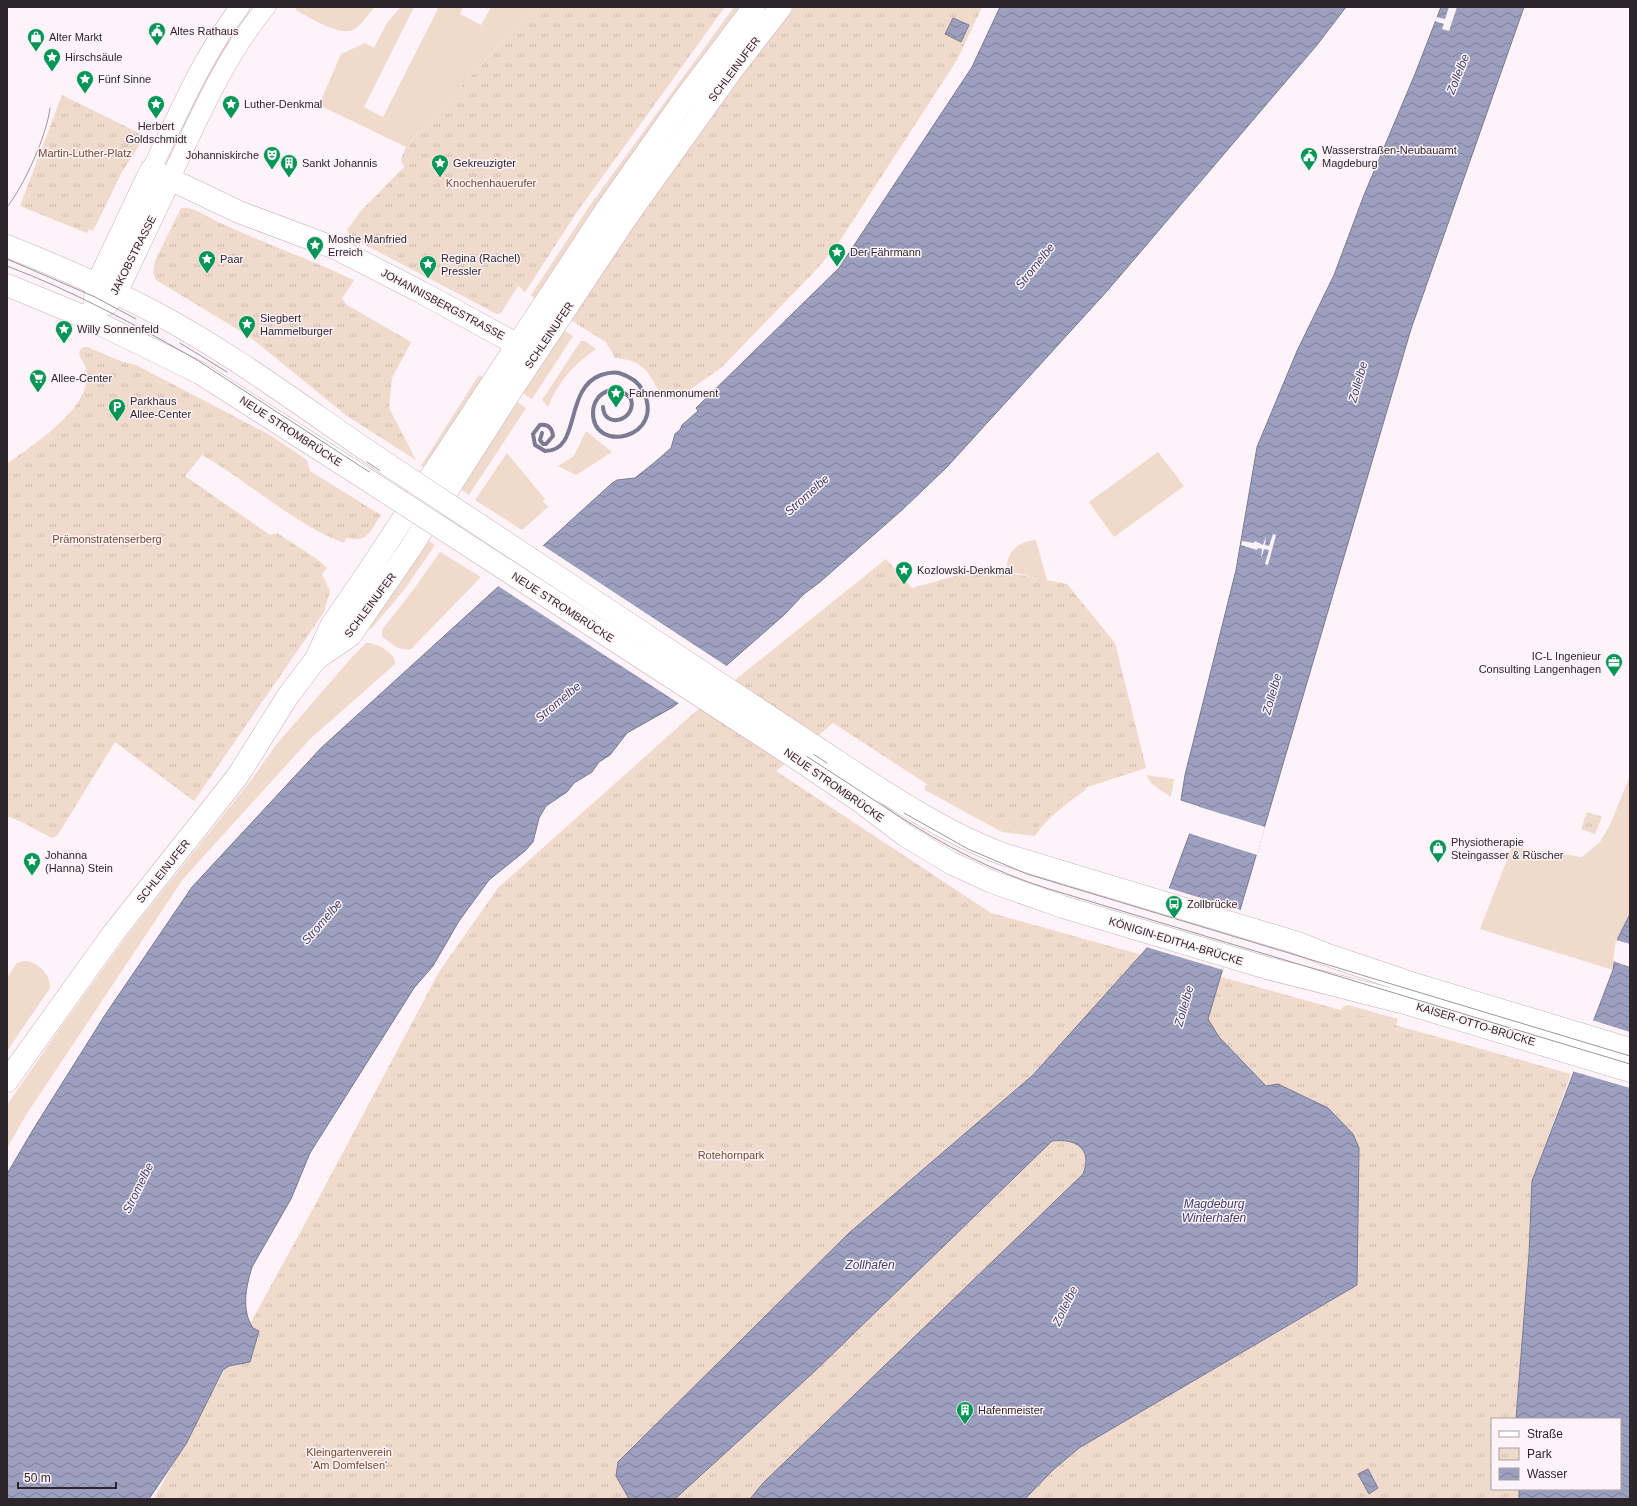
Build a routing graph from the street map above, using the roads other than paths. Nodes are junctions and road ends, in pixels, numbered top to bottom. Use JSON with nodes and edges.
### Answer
{"nodes":[{"id":1,"x":240,"y":7,"type":"edge"},
{"id":2,"x":266,"y":7,"type":"edge"},
{"id":3,"x":754,"y":7,"type":"edge"},
{"id":4,"x":781,"y":7,"type":"edge"},
{"id":5,"x":160,"y":175,"type":"junction"},
{"id":6,"x":7,"y":246,"type":"edge"},
{"id":7,"x":7,"y":285,"type":"edge"},
{"id":8,"x":106,"y":288,"type":"junction"},
{"id":9,"x":92,"y":320,"type":"junction"},
{"id":10,"x":526,"y":350,"type":"junction"},
{"id":11,"x":804,"y":751,"type":"junction"},
{"id":12,"x":1032,"y":897,"type":"joint"},
{"id":13,"x":1325,"y":954,"type":"joint"},
{"id":14,"x":1321,"y":982,"type":"joint"},
{"id":15,"x":1408,"y":993,"type":"junction"},
{"id":16,"x":1630,"y":1049,"type":"edge"},
{"id":17,"x":1630,"y":1071,"type":"edge"},
{"id":18,"x":7,"y":1081,"type":"edge"}],
"edges":[{"from":1,"to":5,"type":"street","name":"JAKOBSTRASSE"},
{"from":2,"to":5,"type":"street","name":"JAKOBSTRASSE"},
{"from":3,"to":10,"type":"main road","name":"SCHLEINUFER"},
{"from":4,"to":10,"type":"main road","name":"SCHLEINUFER"},
{"from":5,"to":8,"type":"main road","name":"JAKOBSTRASSE"},
{"from":5,"to":10,"type":"main road","name":"JOHANNISBERGSTRASSE"},
{"from":6,"to":8,"type":"main road","name":"NEUE STROMBRÜCKE"},
{"from":7,"to":9,"type":"main road","name":"NEUE STROMBRÜCKE"},
{"from":8,"to":9,"type":"main road","name":"JAKOBSTRASSE"},
{"from":8,"to":11,"type":"main road","name":"NEUE STROMBRÜCKE","bridge":true},
{"from":9,"to":11,"type":"main road","name":"NEUE STROMBRÜCKE","bridge":true},
{"from":10,"to":18,"type":"main road","name":"SCHLEINUFER"},
{"from":11,"to":12,"type":"main road","name":"NEUE STROMBRÜCKE"},
{"from":11,"to":13,"type":"main road","name":"NEUE STROMBRÜCKE"},
{"from":12,"to":14,"type":"main road","name":"KÖNIGIN-EDITHA-BRÜCKE"},
{"from":13,"to":15,"type":"main road","name":"KAISER-OTTO-BRÜCKE"},
{"from":14,"to":15,"type":"main road","name":"KAISER-OTTO-BRÜCKE"},
{"from":15,"to":16,"type":"main road","name":"KAISER-OTTO-BRÜCKE"},
{"from":15,"to":17,"type":"main road","name":"KAISER-OTTO-BRÜCKE"}]}
